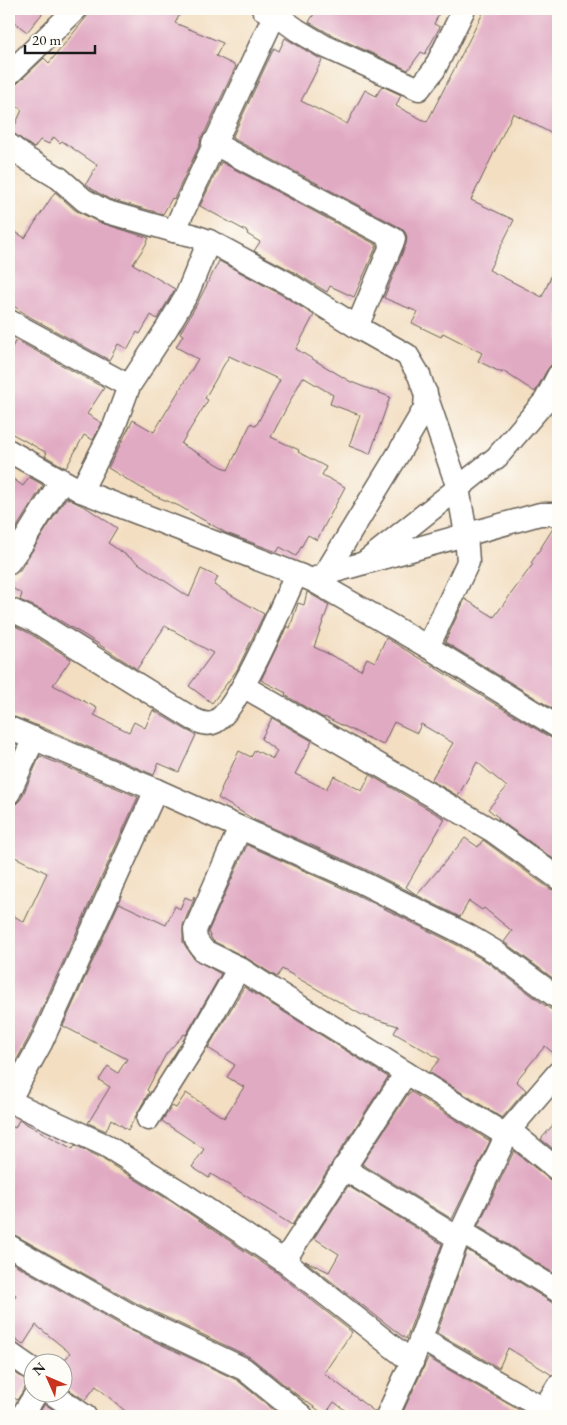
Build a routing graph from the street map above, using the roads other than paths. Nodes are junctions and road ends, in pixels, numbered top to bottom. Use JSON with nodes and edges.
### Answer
{"nodes":[{"id":1,"x":76,"y":9,"type":"edge"},
{"id":2,"x":464,"y":9,"type":"edge"},
{"id":3,"x":269,"y":11,"type":"edge"},
{"id":4,"x":9,"y":74,"type":"edge"},
{"id":5,"x":214,"y":143,"type":"junction"},
{"id":6,"x":9,"y":146,"type":"edge"},
{"id":7,"x":174,"y":231,"type":"junction"},
{"id":8,"x":209,"y":241,"type":"junction"},
{"id":9,"x":9,"y":322,"type":"edge"},
{"id":10,"x":357,"y":327,"type":"junction"},
{"id":11,"x":558,"y":376,"type":"edge"},
{"id":12,"x":129,"y":386,"type":"junction"},
{"id":13,"x":426,"y":394,"type":"junction"},
{"id":14,"x":9,"y":451,"type":"edge"},
{"id":15,"x":71,"y":486,"type":"junction"},
{"id":16,"x":458,"y":488,"type":"junction"},
{"id":17,"x":558,"y":514,"type":"edge"},
{"id":18,"x":466,"y":534,"type":"junction"},
{"id":19,"x":9,"y":562,"type":"edge"},
{"id":20,"x":364,"y":563,"type":"junction"},
{"id":21,"x":311,"y":577,"type":"junction"},
{"id":22,"x":9,"y":609,"type":"edge"},
{"id":23,"x":428,"y":647,"type":"junction"},
{"id":24,"x":243,"y":686,"type":"junction"},
{"id":25,"x":558,"y":727,"type":"edge"},
{"id":26,"x":9,"y":728,"type":"edge"},
{"id":27,"x":34,"y":738,"type":"junction"},
{"id":28,"x":156,"y":790,"type":"junction"},
{"id":29,"x":9,"y":792,"type":"edge"},
{"id":30,"x":240,"y":828,"type":"junction"},
{"id":31,"x":558,"y":878,"type":"edge"},
{"id":32,"x":239,"y":968,"type":"junction"},
{"id":33,"x":558,"y":998,"type":"edge"},
{"id":34,"x":406,"y":1073,"type":"junction"},
{"id":35,"x":558,"y":1073,"type":"edge"},
{"id":36,"x":9,"y":1101,"type":"edge"},
{"id":37,"x":148,"y":1119,"type":"dead end"},
{"id":38,"x":508,"y":1133,"type":"junction"},
{"id":39,"x":343,"y":1168,"type":"junction"},
{"id":40,"x":558,"y":1170,"type":"edge"},
{"id":41,"x":460,"y":1234,"type":"junction"},
{"id":42,"x":9,"y":1246,"type":"edge"},
{"id":43,"x":284,"y":1261,"type":"junction"},
{"id":44,"x":558,"y":1291,"type":"edge"},
{"id":45,"x":421,"y":1339,"type":"junction"},
{"id":46,"x":9,"y":1353,"type":"edge"},
{"id":47,"x":412,"y":1362,"type":"junction"},
{"id":48,"x":22,"y":1363,"type":"edge"},
{"id":49,"x":558,"y":1386,"type":"edge"},
{"id":50,"x":31,"y":1402,"type":"edge"},
{"id":51,"x":65,"y":1402,"type":"edge"},
{"id":52,"x":542,"y":1412,"type":"edge"},
{"id":53,"x":22,"y":1416,"type":"edge"},
{"id":54,"x":85,"y":1416,"type":"edge"},
{"id":55,"x":302,"y":1416,"type":"edge"},
{"id":56,"x":387,"y":1416,"type":"edge"}],
"edges":[{"from":1,"to":4,"type":"street"},
{"from":2,"to":3,"type":"street"},
{"from":3,"to":5,"type":"street"},
{"from":5,"to":7,"type":"street"},
{"from":5,"to":10,"type":"street"},
{"from":6,"to":7,"type":"street"},
{"from":7,"to":8,"type":"street"},
{"from":8,"to":10,"type":"street"},
{"from":8,"to":12,"type":"street"},
{"from":9,"to":12,"type":"street"},
{"from":10,"to":13,"type":"street"},
{"from":11,"to":16,"type":"street"},
{"from":12,"to":15,"type":"street"},
{"from":13,"to":16,"type":"street"},
{"from":13,"to":21,"type":"street"},
{"from":14,"to":15,"type":"street"},
{"from":15,"to":19,"type":"street"},
{"from":15,"to":21,"type":"street"},
{"from":16,"to":18,"type":"street"},
{"from":16,"to":20,"type":"street"},
{"from":17,"to":18,"type":"street"},
{"from":18,"to":20,"type":"street"},
{"from":18,"to":23,"type":"street"},
{"from":20,"to":21,"type":"street"},
{"from":21,"to":23,"type":"street"},
{"from":21,"to":24,"type":"street"},
{"from":22,"to":24,"type":"street"},
{"from":23,"to":25,"type":"street"},
{"from":24,"to":31,"type":"street"},
{"from":26,"to":27,"type":"street"},
{"from":27,"to":28,"type":"street"},
{"from":27,"to":29,"type":"street"},
{"from":28,"to":30,"type":"street"},
{"from":28,"to":36,"type":"street"},
{"from":30,"to":32,"type":"street"},
{"from":30,"to":33,"type":"street"},
{"from":32,"to":34,"type":"street"},
{"from":32,"to":37,"type":"street"},
{"from":34,"to":38,"type":"street"},
{"from":34,"to":39,"type":"street"},
{"from":35,"to":38,"type":"street"},
{"from":36,"to":43,"type":"street"},
{"from":38,"to":40,"type":"street"},
{"from":38,"to":41,"type":"street"},
{"from":39,"to":41,"type":"street"},
{"from":39,"to":43,"type":"street"},
{"from":41,"to":44,"type":"street"},
{"from":41,"to":45,"type":"street"},
{"from":42,"to":55,"type":"street"},
{"from":43,"to":47,"type":"street"},
{"from":45,"to":47,"type":"street"},
{"from":45,"to":52,"type":"street"},
{"from":46,"to":48,"type":"street"},
{"from":47,"to":56,"type":"street"},
{"from":49,"to":52,"type":"street"},
{"from":50,"to":53,"type":"street"},
{"from":51,"to":54,"type":"street"}]}
